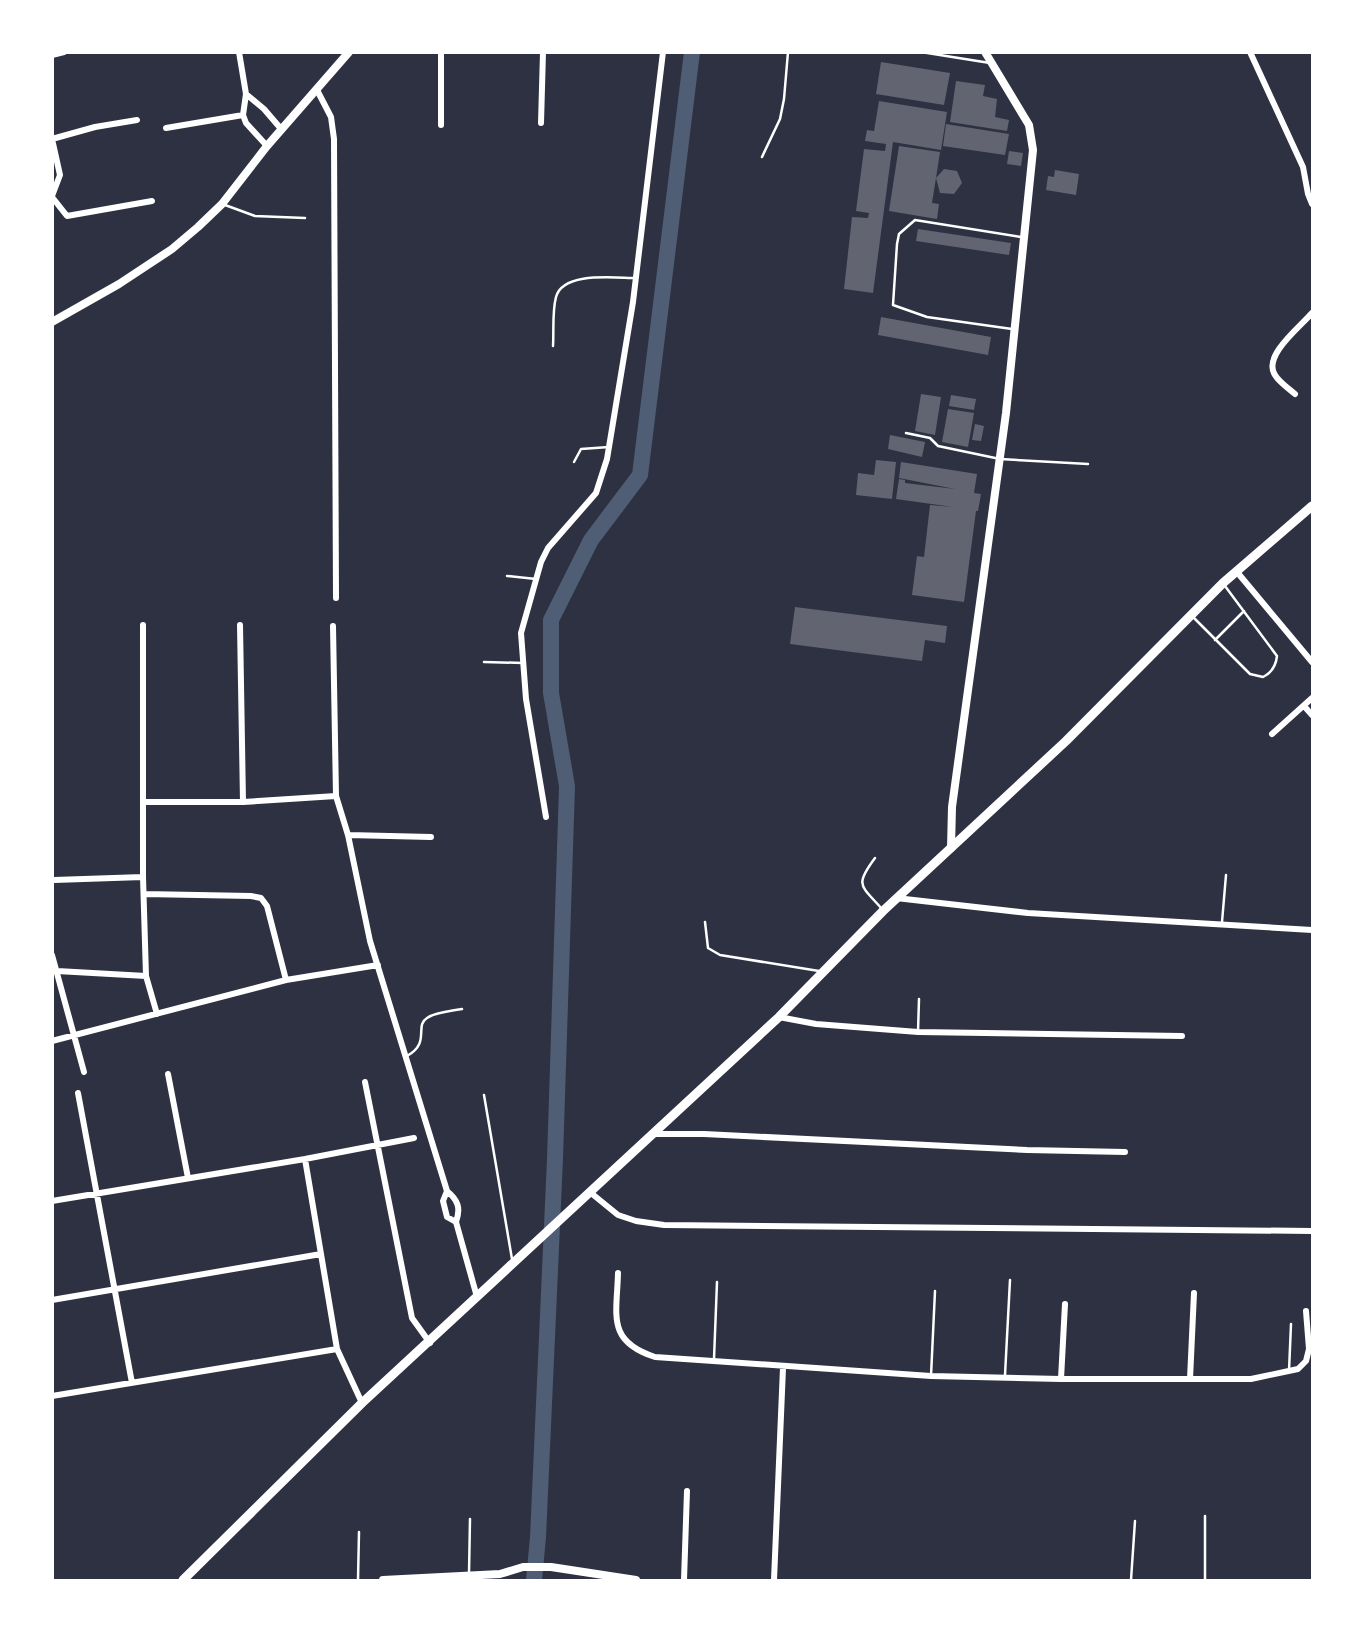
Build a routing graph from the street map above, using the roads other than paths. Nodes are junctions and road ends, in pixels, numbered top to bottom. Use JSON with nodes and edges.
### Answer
{"nodes":[{"id":1,"x":64,"y":52,"type":"edge"},
{"id":2,"x":239,"y":52,"type":"edge"},
{"id":3,"x":349,"y":52,"type":"edge"},
{"id":4,"x":441,"y":52,"type":"edge"},
{"id":5,"x":542,"y":52,"type":"edge"},
{"id":6,"x":663,"y":52,"type":"edge"},
{"id":7,"x":788,"y":52,"type":"edge"},
{"id":8,"x":920,"y":52,"type":"edge"},
{"id":9,"x":985,"y":52,"type":"edge"},
{"id":10,"x":1250,"y":52,"type":"edge"},
{"id":11,"x":52,"y":55,"type":"edge"},
{"id":12,"x":990,"y":63,"type":"junction"},
{"id":13,"x":317,"y":90,"type":"junction"},
{"id":14,"x":246,"y":94,"type":"junction"},
{"id":15,"x":243,"y":115,"type":"junction"},
{"id":16,"x":137,"y":120,"type":"dead end"},
{"id":17,"x":541,"y":124,"type":"dead end"},
{"id":18,"x":441,"y":125,"type":"dead end"},
{"id":19,"x":166,"y":128,"type":"dead end"},
{"id":20,"x":282,"y":130,"type":"junction"},
{"id":21,"x":52,"y":139,"type":"edge"},
{"id":22,"x":267,"y":146,"type":"junction"},
{"id":23,"x":762,"y":158,"type":"dead end"},
{"id":24,"x":1303,"y":167,"type":"junction"},
{"id":25,"x":1312,"y":171,"type":"edge"},
{"id":26,"x":52,"y":196,"type":"edge"},
{"id":27,"x":152,"y":201,"type":"dead end"},
{"id":28,"x":222,"y":204,"type":"junction"},
{"id":29,"x":1312,"y":204,"type":"edge"},
{"id":30,"x":305,"y":218,"type":"dead end"},
{"id":31,"x":1025,"y":237,"type":"junction"},
{"id":32,"x":636,"y":278,"type":"junction"},
{"id":33,"x":1312,"y":313,"type":"edge"},
{"id":34,"x":52,"y":322,"type":"edge"},
{"id":35,"x":1014,"y":330,"type":"junction"},
{"id":36,"x":553,"y":346,"type":"dead end"},
{"id":37,"x":1295,"y":394,"type":"dead end"},
{"id":38,"x":906,"y":433,"type":"dead end"},
{"id":39,"x":609,"y":447,"type":"junction"},
{"id":40,"x":1000,"y":459,"type":"junction"},
{"id":41,"x":574,"y":462,"type":"dead end"},
{"id":42,"x":1088,"y":464,"type":"dead end"},
{"id":43,"x":1312,"y":506,"type":"edge"},
{"id":44,"x":1237,"y":572,"type":"junction"},
{"id":45,"x":507,"y":576,"type":"dead end"},
{"id":46,"x":536,"y":579,"type":"junction"},
{"id":47,"x":1223,"y":583,"type":"junction"},
{"id":48,"x":336,"y":598,"type":"dead end"},
{"id":49,"x":1244,"y":611,"type":"junction"},
{"id":50,"x":1191,"y":614,"type":"junction"},
{"id":51,"x":143,"y":625,"type":"dead end"},
{"id":52,"x":240,"y":625,"type":"dead end"},
{"id":53,"x":332,"y":626,"type":"dead end"},
{"id":54,"x":1215,"y":640,"type":"junction"},
{"id":55,"x":484,"y":662,"type":"dead end"},
{"id":56,"x":1312,"y":662,"type":"edge"},
{"id":57,"x":523,"y":663,"type":"junction"},
{"id":58,"x":1312,"y":698,"type":"edge"},
{"id":59,"x":1304,"y":706,"type":"junction"},
{"id":60,"x":1312,"y":715,"type":"edge"},
{"id":61,"x":1272,"y":734,"type":"dead end"},
{"id":62,"x":336,"y":796,"type":"junction"},
{"id":63,"x":144,"y":802,"type":"junction"},
{"id":64,"x":243,"y":802,"type":"junction"},
{"id":65,"x":547,"y":817,"type":"dead end"},
{"id":66,"x":348,"y":835,"type":"junction"},
{"id":67,"x":430,"y":837,"type":"dead end"},
{"id":68,"x":951,"y":848,"type":"junction"},
{"id":69,"x":875,"y":858,"type":"dead end"},
{"id":70,"x":1226,"y":874,"type":"dead end"},
{"id":71,"x":143,"y":877,"type":"junction"},
{"id":72,"x":54,"y":880,"type":"edge"},
{"id":73,"x":144,"y":894,"type":"junction"},
{"id":74,"x":896,"y":898,"type":"junction"},
{"id":75,"x":883,"y":911,"type":"junction"},
{"id":76,"x":705,"y":922,"type":"dead end"},
{"id":77,"x":1222,"y":925,"type":"junction"},
{"id":78,"x":1312,"y":930,"type":"edge"},
{"id":79,"x":52,"y":955,"type":"edge"},
{"id":80,"x":378,"y":965,"type":"junction"},
{"id":81,"x":57,"y":971,"type":"junction"},
{"id":82,"x":823,"y":972,"type":"junction"},
{"id":83,"x":146,"y":976,"type":"junction"},
{"id":84,"x":286,"y":979,"type":"junction"},
{"id":85,"x":919,"y":999,"type":"dead end"},
{"id":86,"x":462,"y":1009,"type":"dead end"},
{"id":87,"x":157,"y":1014,"type":"junction"},
{"id":88,"x":779,"y":1017,"type":"junction"},
{"id":89,"x":918,"y":1032,"type":"junction"},
{"id":90,"x":75,"y":1036,"type":"junction"},
{"id":91,"x":1182,"y":1036,"type":"dead end"},
{"id":92,"x":52,"y":1041,"type":"edge"},
{"id":93,"x":407,"y":1056,"type":"junction"},
{"id":94,"x":84,"y":1072,"type":"dead end"},
{"id":95,"x":168,"y":1074,"type":"dead end"},
{"id":96,"x":365,"y":1082,"type":"dead end"},
{"id":97,"x":78,"y":1093,"type":"dead end"},
{"id":98,"x":484,"y":1095,"type":"dead end"},
{"id":99,"x":654,"y":1134,"type":"junction"},
{"id":100,"x":414,"y":1138,"type":"dead end"},
{"id":101,"x":377,"y":1146,"type":"junction"},
{"id":102,"x":1125,"y":1152,"type":"dead end"},
{"id":103,"x":305,"y":1159,"type":"junction"},
{"id":104,"x":188,"y":1178,"type":"junction"},
{"id":105,"x":447,"y":1191,"type":"junction"},
{"id":106,"x":96,"y":1193,"type":"junction"},
{"id":107,"x":591,"y":1193,"type":"junction"},
{"id":108,"x":52,"y":1200,"type":"edge"},
{"id":109,"x":456,"y":1222,"type":"junction"},
{"id":110,"x":1312,"y":1231,"type":"edge"},
{"id":111,"x":321,"y":1254,"type":"junction"},
{"id":112,"x":512,"y":1262,"type":"junction"},
{"id":113,"x":618,"y":1273,"type":"dead end"},
{"id":114,"x":1010,"y":1280,"type":"dead end"},
{"id":115,"x":717,"y":1282,"type":"dead end"},
{"id":116,"x":116,"y":1290,"type":"junction"},
{"id":117,"x":935,"y":1291,"type":"dead end"},
{"id":118,"x":1194,"y":1293,"type":"dead end"},
{"id":119,"x":478,"y":1298,"type":"junction"},
{"id":120,"x":52,"y":1300,"type":"edge"},
{"id":121,"x":1065,"y":1304,"type":"dead end"},
{"id":122,"x":1306,"y":1311,"type":"dead end"},
{"id":123,"x":1291,"y":1325,"type":"dead end"},
{"id":124,"x":430,"y":1343,"type":"junction"},
{"id":125,"x":337,"y":1349,"type":"junction"},
{"id":126,"x":713,"y":1362,"type":"junction"},
{"id":127,"x":783,"y":1368,"type":"junction"},
{"id":128,"x":1289,"y":1371,"type":"junction"},
{"id":129,"x":931,"y":1376,"type":"junction"},
{"id":130,"x":1005,"y":1377,"type":"junction"},
{"id":131,"x":1061,"y":1379,"type":"junction"},
{"id":132,"x":1190,"y":1379,"type":"junction"},
{"id":133,"x":132,"y":1383,"type":"junction"},
{"id":134,"x":52,"y":1396,"type":"edge"},
{"id":135,"x":362,"y":1403,"type":"junction"},
{"id":136,"x":687,"y":1490,"type":"dead end"},
{"id":137,"x":1205,"y":1516,"type":"dead end"},
{"id":138,"x":470,"y":1519,"type":"dead end"},
{"id":139,"x":1135,"y":1521,"type":"dead end"},
{"id":140,"x":359,"y":1532,"type":"dead end"},
{"id":141,"x":475,"y":1576,"type":"edge"},
{"id":142,"x":499,"y":1577,"type":"edge"},
{"id":143,"x":443,"y":1578,"type":"edge"},
{"id":144,"x":183,"y":1580,"type":"edge"},
{"id":145,"x":358,"y":1580,"type":"edge"},
{"id":146,"x":383,"y":1580,"type":"edge"},
{"id":147,"x":636,"y":1580,"type":"edge"},
{"id":148,"x":684,"y":1580,"type":"edge"},
{"id":149,"x":774,"y":1580,"type":"edge"},
{"id":150,"x":1131,"y":1580,"type":"edge"},
{"id":151,"x":1205,"y":1580,"type":"edge"}],
"edges":[{"from":1,"to":11,"type":"street"},
{"from":2,"to":14,"type":"street"},
{"from":3,"to":13,"type":"street"},
{"from":4,"to":18,"type":"street"},
{"from":5,"to":17,"type":"street"},
{"from":6,"to":32,"type":"street"},
{"from":7,"to":23,"type":"lane"},
{"from":8,"to":12,"type":"lane"},
{"from":9,"to":12,"type":"street"},
{"from":10,"to":24,"type":"street"},
{"from":12,"to":31,"type":"street"},
{"from":13,"to":20,"type":"street"},
{"from":13,"to":48,"type":"street"},
{"from":14,"to":15,"type":"street"},
{"from":14,"to":20,"type":"street"},
{"from":15,"to":19,"type":"street"},
{"from":15,"to":22,"type":"street"},
{"from":16,"to":21,"type":"street"},
{"from":20,"to":22,"type":"street"},
{"from":21,"to":26,"type":"street"},
{"from":22,"to":28,"type":"street"},
{"from":24,"to":25,"type":"street"},
{"from":24,"to":29,"type":"street"},
{"from":26,"to":27,"type":"street"},
{"from":28,"to":30,"type":"lane"},
{"from":28,"to":34,"type":"street"},
{"from":31,"to":35,"type":"street"},
{"from":31,"to":35,"type":"lane"},
{"from":32,"to":36,"type":"lane"},
{"from":32,"to":39,"type":"street"},
{"from":33,"to":37,"type":"street"},
{"from":35,"to":40,"type":"street"},
{"from":38,"to":40,"type":"lane"},
{"from":39,"to":41,"type":"lane"},
{"from":39,"to":46,"type":"street"},
{"from":40,"to":42,"type":"lane"},
{"from":40,"to":68,"type":"street"},
{"from":43,"to":44,"type":"main road"},
{"from":44,"to":47,"type":"main road"},
{"from":44,"to":56,"type":"street"},
{"from":45,"to":46,"type":"lane"},
{"from":46,"to":57,"type":"street"},
{"from":47,"to":49,"type":"lane"},
{"from":47,"to":50,"type":"main road"},
{"from":49,"to":54,"type":"lane"},
{"from":49,"to":54,"type":"lane"},
{"from":50,"to":54,"type":"lane"},
{"from":50,"to":68,"type":"main road"},
{"from":51,"to":63,"type":"street"},
{"from":52,"to":64,"type":"street"},
{"from":53,"to":62,"type":"street"},
{"from":55,"to":57,"type":"lane"},
{"from":57,"to":65,"type":"street"},
{"from":58,"to":59,"type":"street"},
{"from":59,"to":60,"type":"street"},
{"from":59,"to":61,"type":"street"},
{"from":62,"to":64,"type":"street"},
{"from":62,"to":66,"type":"street"},
{"from":63,"to":64,"type":"street"},
{"from":63,"to":71,"type":"street"},
{"from":66,"to":67,"type":"street"},
{"from":66,"to":80,"type":"street"},
{"from":68,"to":74,"type":"main road"},
{"from":69,"to":75,"type":"lane"},
{"from":70,"to":77,"type":"lane"},
{"from":71,"to":72,"type":"street"},
{"from":71,"to":73,"type":"street"},
{"from":73,"to":83,"type":"street"},
{"from":73,"to":84,"type":"street"},
{"from":74,"to":75,"type":"main road"},
{"from":74,"to":77,"type":"street"},
{"from":75,"to":82,"type":"main road"},
{"from":76,"to":82,"type":"lane"},
{"from":77,"to":78,"type":"street"},
{"from":79,"to":81,"type":"street"},
{"from":80,"to":84,"type":"street"},
{"from":80,"to":93,"type":"street"},
{"from":81,"to":83,"type":"street"},
{"from":81,"to":90,"type":"street"},
{"from":82,"to":88,"type":"main road"},
{"from":83,"to":87,"type":"street"},
{"from":84,"to":87,"type":"street"},
{"from":85,"to":89,"type":"lane"},
{"from":86,"to":93,"type":"lane"},
{"from":87,"to":90,"type":"street"},
{"from":88,"to":89,"type":"street"},
{"from":88,"to":99,"type":"main road"},
{"from":89,"to":91,"type":"street"},
{"from":90,"to":92,"type":"street"},
{"from":90,"to":94,"type":"street"},
{"from":93,"to":105,"type":"street"},
{"from":95,"to":104,"type":"street"},
{"from":96,"to":101,"type":"street"},
{"from":97,"to":106,"type":"street"},
{"from":98,"to":112,"type":"lane"},
{"from":99,"to":102,"type":"street"},
{"from":99,"to":107,"type":"main road"},
{"from":100,"to":101,"type":"street"},
{"from":101,"to":103,"type":"street"},
{"from":101,"to":124,"type":"street"},
{"from":103,"to":104,"type":"street"},
{"from":103,"to":111,"type":"street"},
{"from":104,"to":106,"type":"street"},
{"from":105,"to":109,"type":"street"},
{"from":105,"to":109,"type":"street"},
{"from":106,"to":108,"type":"street"},
{"from":106,"to":116,"type":"street"},
{"from":107,"to":110,"type":"street"},
{"from":107,"to":112,"type":"main road"},
{"from":109,"to":119,"type":"street"},
{"from":111,"to":116,"type":"street"},
{"from":111,"to":125,"type":"street"},
{"from":112,"to":119,"type":"main road"},
{"from":113,"to":126,"type":"street"},
{"from":114,"to":130,"type":"lane"},
{"from":115,"to":126,"type":"lane"},
{"from":116,"to":120,"type":"street"},
{"from":116,"to":133,"type":"street"},
{"from":117,"to":129,"type":"lane"},
{"from":118,"to":132,"type":"street"},
{"from":119,"to":124,"type":"main road"},
{"from":121,"to":131,"type":"street"},
{"from":122,"to":128,"type":"street"},
{"from":123,"to":128,"type":"lane"},
{"from":124,"to":135,"type":"main road"},
{"from":125,"to":133,"type":"street"},
{"from":125,"to":135,"type":"street"},
{"from":126,"to":127,"type":"street"},
{"from":127,"to":129,"type":"street"},
{"from":127,"to":149,"type":"street"},
{"from":128,"to":132,"type":"street"},
{"from":129,"to":130,"type":"street"},
{"from":130,"to":131,"type":"street"},
{"from":131,"to":132,"type":"street"},
{"from":133,"to":134,"type":"street"},
{"from":135,"to":144,"type":"main road"},
{"from":136,"to":148,"type":"street"},
{"from":137,"to":151,"type":"lane"},
{"from":138,"to":141,"type":"lane"},
{"from":139,"to":150,"type":"lane"},
{"from":140,"to":145,"type":"lane"},
{"from":141,"to":142,"type":"street"},
{"from":141,"to":143,"type":"street"},
{"from":142,"to":147,"type":"street"},
{"from":143,"to":146,"type":"street"}]}
